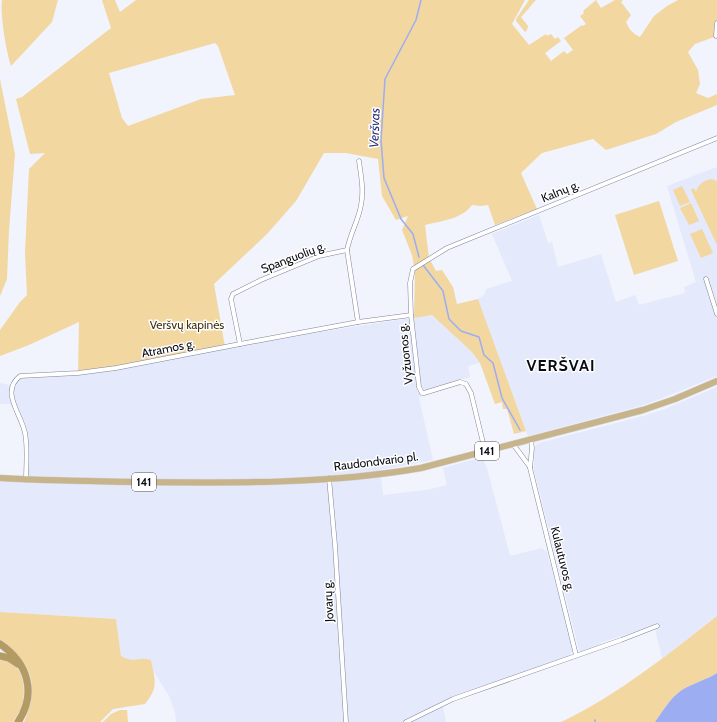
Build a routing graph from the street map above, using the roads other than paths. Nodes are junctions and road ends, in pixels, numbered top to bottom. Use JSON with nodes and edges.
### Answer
{"nodes":[{"id":1,"x":717,"y":23,"type":"edge"},
{"id":2,"x":716,"y":36,"type":"dead end"},
{"id":3,"x":717,"y":138,"type":"edge"},
{"id":4,"x":359,"y":161,"type":"dead end"},
{"id":5,"x":347,"y":250,"type":"junction"},
{"id":6,"x":706,"y":279,"type":"dead end"},
{"id":7,"x":716,"y":303,"type":"edge"},
{"id":8,"x":717,"y":314,"type":"edge"},
{"id":9,"x":411,"y":315,"type":"junction"},
{"id":10,"x":358,"y":322,"type":"junction"},
{"id":11,"x":240,"y":344,"type":"junction"},
{"id":12,"x":717,"y":381,"type":"edge"},
{"id":13,"x":531,"y":440,"type":"junction"},
{"id":14,"x":513,"y":444,"type":"junction"},
{"id":15,"x":485,"y":452,"type":"junction"},
{"id":16,"x":530,"y":468,"type":"junction"},
{"id":17,"x":0,"y":478,"type":"edge"},
{"id":18,"x":329,"y":478,"type":"junction"},
{"id":19,"x":26,"y":480,"type":"junction"},
{"id":20,"x":0,"y":483,"type":"edge"},
{"id":21,"x":657,"y":626,"type":"dead end"},
{"id":22,"x":0,"y":644,"type":"edge"},
{"id":23,"x":576,"y":655,"type":"junction"},
{"id":24,"x":0,"y":656,"type":"edge"},
{"id":25,"x":21,"y":666,"type":"junction"},
{"id":26,"x":18,"y":722,"type":"edge"},
{"id":27,"x":346,"y":722,"type":"edge"},
{"id":28,"x":406,"y":722,"type":"edge"}],
"edges":[{"from":1,"to":2,"type":"street"},
{"from":3,"to":9,"type":"street","name":"Kalnų g."},
{"from":4,"to":5,"type":"street"},
{"from":5,"to":10,"type":"street"},
{"from":5,"to":11,"type":"street","name":"Spanguolių g."},
{"from":6,"to":7,"type":"street"},
{"from":7,"to":8,"type":"street"},
{"from":9,"to":10,"type":"street","name":"Atramos g."},
{"from":9,"to":15,"type":"street","name":"Vyžuonos g."},
{"from":10,"to":11,"type":"street","name":"Atramos g."},
{"from":11,"to":19,"type":"street","name":"Atramos g."},
{"from":12,"to":13,"type":"main road","name":"Raudondvario pl.","number":"141"},
{"from":13,"to":14,"type":"main road","name":"Raudondvario pl.","number":"141"},
{"from":13,"to":16,"type":"street","name":"Kulautuvos g."},
{"from":14,"to":15,"type":"main road","name":"Raudondvario pl.","number":"141"},
{"from":14,"to":16,"type":"street","name":"Kulautuvos g."},
{"from":15,"to":18,"type":"main road","name":"Raudondvario pl.","number":"141"},
{"from":16,"to":23,"type":"street","name":"Kulautuvos g."},
{"from":17,"to":19,"type":"main road","name":"Raudondvario pl.","number":"141"},
{"from":18,"to":19,"type":"main road","name":"Raudondvario pl.","number":"141"},
{"from":18,"to":27,"type":"street","name":"Jovarų g."},
{"from":19,"to":20,"type":"main road","name":"Raudondvario pl.","number":"141"},
{"from":21,"to":23,"type":"street"},
{"from":22,"to":25,"type":"highway"},
{"from":23,"to":28,"type":"street"},
{"from":24,"to":25,"type":"highway"},
{"from":25,"to":26,"type":"highway"}]}
